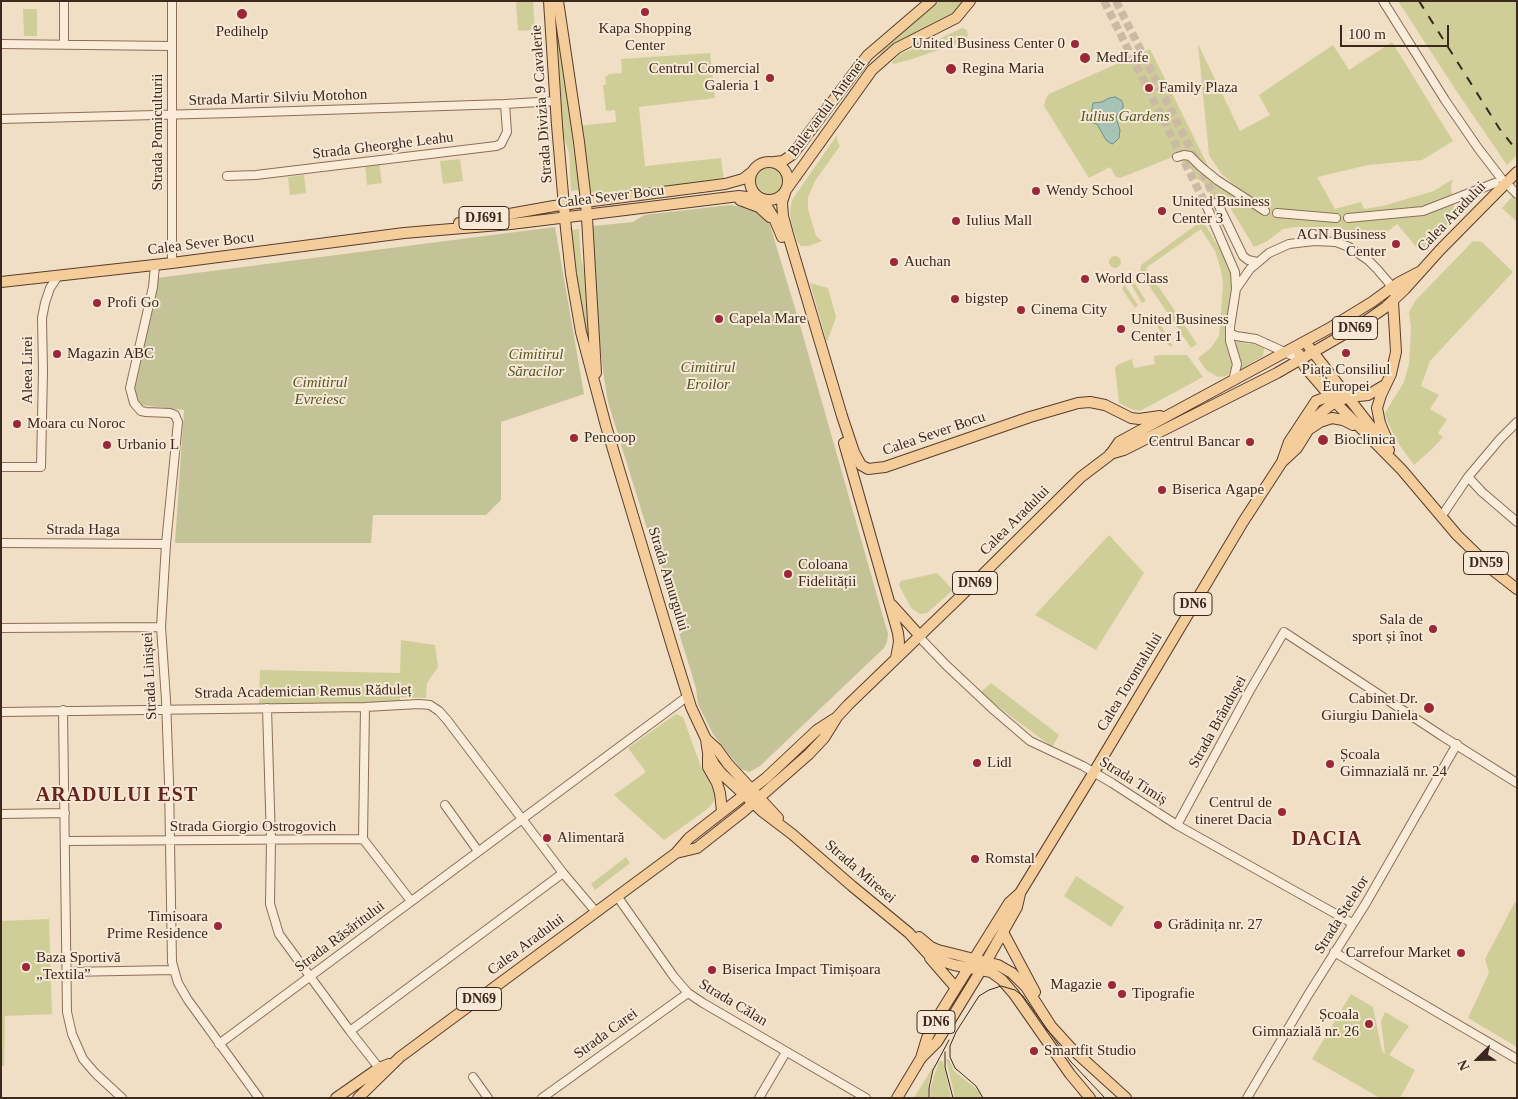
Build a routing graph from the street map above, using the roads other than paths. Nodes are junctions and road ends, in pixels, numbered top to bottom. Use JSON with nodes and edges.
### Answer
{"nodes":[{"id":1,"x":64,"y":1,"type":"edge"},
{"id":2,"x":172,"y":1,"type":"edge"},
{"id":3,"x":549,"y":1,"type":"edge"},
{"id":4,"x":558,"y":1,"type":"edge"},
{"id":5,"x":931,"y":1,"type":"edge"},
{"id":6,"x":970,"y":1,"type":"edge"},
{"id":7,"x":1383,"y":1,"type":"edge"},
{"id":8,"x":1,"y":44,"type":"edge"},
{"id":9,"x":64,"y":44,"type":"junction"},
{"id":10,"x":171,"y":46,"type":"junction"},
{"id":11,"x":556,"y":101,"type":"junction"},
{"id":12,"x":505,"y":104,"type":"junction"},
{"id":13,"x":171,"y":115,"type":"junction"},
{"id":14,"x":1,"y":119,"type":"edge"},
{"id":15,"x":1177,"y":157,"type":"dead end"},
{"id":16,"x":772,"y":162,"type":"junction"},
{"id":17,"x":753,"y":171,"type":"junction"},
{"id":18,"x":1517,"y":172,"type":"edge"},
{"id":19,"x":227,"y":176,"type":"dead end"},
{"id":20,"x":1500,"y":183,"type":"junction"},
{"id":21,"x":786,"y":191,"type":"junction"},
{"id":22,"x":1517,"y":194,"type":"edge"},
{"id":23,"x":729,"y":197,"type":"junction"},
{"id":24,"x":762,"y":199,"type":"junction"},
{"id":25,"x":586,"y":201,"type":"junction"},
{"id":26,"x":1216,"y":202,"type":"tunnel mouth"},
{"id":27,"x":564,"y":204,"type":"junction"},
{"id":28,"x":1207,"y":207,"type":"tunnel mouth"},
{"id":29,"x":1265,"y":211,"type":"dead end"},
{"id":30,"x":1277,"y":213,"type":"dead end"},
{"id":31,"x":588,"y":215,"type":"junction"},
{"id":32,"x":565,"y":218,"type":"junction"},
{"id":33,"x":1336,"y":218,"type":"dead end"},
{"id":34,"x":1348,"y":218,"type":"dead end"},
{"id":35,"x":778,"y":225,"type":"junction"},
{"id":36,"x":404,"y":234,"type":"junction"},
{"id":37,"x":1257,"y":262,"type":"junction"},
{"id":38,"x":172,"y":263,"type":"junction"},
{"id":39,"x":155,"y":265,"type":"junction"},
{"id":40,"x":1421,"y":271,"type":"junction"},
{"id":41,"x":58,"y":276,"type":"junction"},
{"id":42,"x":1,"y":282,"type":"edge"},
{"id":43,"x":1391,"y":288,"type":"junction"},
{"id":44,"x":1236,"y":289,"type":"junction"},
{"id":45,"x":1393,"y":301,"type":"junction"},
{"id":46,"x":1230,"y":333,"type":"junction"},
{"id":47,"x":1301,"y":344,"type":"junction"},
{"id":48,"x":1314,"y":351,"type":"junction"},
{"id":49,"x":1287,"y":352,"type":"junction"},
{"id":50,"x":1300,"y":359,"type":"junction"},
{"id":51,"x":1310,"y":372,"type":"junction"},
{"id":52,"x":1233,"y":381,"type":"junction"},
{"id":53,"x":1385,"y":385,"type":"junction"},
{"id":54,"x":1349,"y":398,"type":"junction"},
{"id":55,"x":1333,"y":399,"type":"junction"},
{"id":56,"x":1316,"y":401,"type":"junction"},
{"id":57,"x":1175,"y":411,"type":"junction"},
{"id":58,"x":1517,"y":422,"type":"edge"},
{"id":59,"x":606,"y":426,"type":"junction"},
{"id":60,"x":1360,"y":429,"type":"junction"},
{"id":61,"x":1305,"y":434,"type":"junction"},
{"id":62,"x":1110,"y":455,"type":"junction"},
{"id":63,"x":1393,"y":455,"type":"junction"},
{"id":64,"x":1282,"y":462,"type":"junction"},
{"id":65,"x":1,"y":466,"type":"edge"},
{"id":66,"x":868,"y":469,"type":"junction"},
{"id":67,"x":1402,"y":470,"type":"junction"},
{"id":68,"x":1468,"y":477,"type":"junction"},
{"id":69,"x":857,"y":487,"type":"junction"},
{"id":70,"x":1441,"y":517,"type":"junction"},
{"id":71,"x":1517,"y":522,"type":"edge"},
{"id":72,"x":1,"y":543,"type":"edge"},
{"id":73,"x":166,"y":544,"type":"junction"},
{"id":74,"x":1517,"y":589,"type":"edge"},
{"id":75,"x":888,"y":597,"type":"junction"},
{"id":76,"x":161,"y":627,"type":"junction"},
{"id":77,"x":1,"y":628,"type":"edge"},
{"id":78,"x":919,"y":635,"type":"junction"},
{"id":79,"x":896,"y":659,"type":"junction"},
{"id":80,"x":688,"y":696,"type":"junction"},
{"id":81,"x":365,"y":707,"type":"junction"},
{"id":82,"x":267,"y":708,"type":"junction"},
{"id":83,"x":166,"y":709,"type":"junction"},
{"id":84,"x":63,"y":710,"type":"junction"},
{"id":85,"x":1,"y":712,"type":"edge"},
{"id":86,"x":837,"y":717,"type":"junction"},
{"id":87,"x":706,"y":739,"type":"junction"},
{"id":88,"x":1457,"y":744,"type":"junction"},
{"id":89,"x":708,"y":753,"type":"junction"},
{"id":90,"x":1094,"y":772,"type":"junction"},
{"id":91,"x":1517,"y":783,"type":"edge"},
{"id":92,"x":748,"y":792,"type":"junction"},
{"id":93,"x":757,"y":800,"type":"junction"},
{"id":94,"x":445,"y":806,"type":"dead end"},
{"id":95,"x":722,"y":811,"type":"junction"},
{"id":96,"x":65,"y":813,"type":"junction"},
{"id":97,"x":1,"y":814,"type":"edge"},
{"id":98,"x":521,"y":819,"type":"junction"},
{"id":99,"x":1177,"y":825,"type":"junction"},
{"id":100,"x":363,"y":840,"type":"junction"},
{"id":101,"x":66,"y":841,"type":"junction"},
{"id":102,"x":170,"y":841,"type":"junction"},
{"id":103,"x":271,"y":841,"type":"junction"},
{"id":104,"x":478,"y":851,"type":"junction"},
{"id":105,"x":676,"y":853,"type":"junction"},
{"id":106,"x":563,"y":873,"type":"junction"},
{"id":107,"x":1020,"y":893,"type":"junction"},
{"id":108,"x":617,"y":896,"type":"junction"},
{"id":109,"x":410,"y":901,"type":"junction"},
{"id":110,"x":596,"y":912,"type":"junction"},
{"id":111,"x":1352,"y":923,"type":"junction"},
{"id":112,"x":1003,"y":932,"type":"junction"},
{"id":113,"x":909,"y":933,"type":"junction"},
{"id":114,"x":1334,"y":952,"type":"junction"},
{"id":115,"x":926,"y":953,"type":"junction"},
{"id":116,"x":971,"y":964,"type":"junction"},
{"id":117,"x":983,"y":966,"type":"junction"},
{"id":118,"x":173,"y":970,"type":"junction"},
{"id":119,"x":66,"y":972,"type":"junction"},
{"id":120,"x":310,"y":977,"type":"junction"},
{"id":121,"x":956,"y":988,"type":"junction"},
{"id":122,"x":688,"y":993,"type":"junction"},
{"id":123,"x":1046,"y":1018,"type":"junction"},
{"id":124,"x":350,"y":1031,"type":"junction"},
{"id":125,"x":219,"y":1044,"type":"junction"},
{"id":126,"x":786,"y":1052,"type":"junction"},
{"id":127,"x":921,"y":1058,"type":"junction"},
{"id":128,"x":1517,"y":1059,"type":"edge"},
{"id":129,"x":394,"y":1062,"type":"junction"},
{"id":130,"x":379,"y":1068,"type":"junction"},
{"id":131,"x":473,"y":1077,"type":"dead end"},
{"id":132,"x":122,"y":1098,"type":"edge"},
{"id":133,"x":258,"y":1098,"type":"edge"},
{"id":134,"x":336,"y":1098,"type":"edge"},
{"id":135,"x":358,"y":1098,"type":"edge"},
{"id":136,"x":488,"y":1098,"type":"edge"},
{"id":137,"x":542,"y":1098,"type":"edge"},
{"id":138,"x":759,"y":1098,"type":"edge"},
{"id":139,"x":866,"y":1098,"type":"edge"},
{"id":140,"x":897,"y":1098,"type":"edge"},
{"id":141,"x":1090,"y":1098,"type":"edge"},
{"id":142,"x":1126,"y":1098,"type":"edge"},
{"id":143,"x":1246,"y":1098,"type":"edge"}],
"edges":[{"from":1,"to":9,"type":"street"},
{"from":2,"to":10,"type":"street","name":"Strada Pomiculturii"},
{"from":3,"to":11,"type":"main road","name":"Strada Divizia 9 Cavalerie"},
{"from":4,"to":25,"type":"main road","name":"Strada Divizia 9 Cavalerie"},
{"from":5,"to":16,"type":"main road","name":"Bulevardul Antenei"},
{"from":6,"to":21,"type":"main road","name":"Bulevardul Antenei"},
{"from":7,"to":20,"type":"street"},
{"from":8,"to":9,"type":"street"},
{"from":9,"to":10,"type":"street"},
{"from":10,"to":13,"type":"street","name":"Strada Pomiculturii"},
{"from":11,"to":12,"type":"street","name":"Strada Martir Silviu Motohon"},
{"from":11,"to":27,"type":"main road","name":"Strada Divizia 9 Cavalerie"},
{"from":12,"to":13,"type":"street","name":"Strada Martir Silviu Motohon"},
{"from":12,"to":19,"type":"street","name":"Strada Gheorghe Leahu"},
{"from":13,"to":14,"type":"street","name":"Strada Martir Silviu Motohon"},
{"from":13,"to":38,"type":"street","name":"Strada Pomiculturii"},
{"from":15,"to":29,"type":"street"},
{"from":16,"to":17,"type":"main road","number":"DJ691"},
{"from":16,"to":21,"type":"main road"},
{"from":17,"to":24,"type":"main road"},
{"from":17,"to":25,"type":"main road","name":"Calea Sever Bocu","number":"DJ691"},
{"from":18,"to":20,"type":"main road","name":"Calea Aradului"},
{"from":20,"to":22,"type":"street"},
{"from":20,"to":34,"type":"street"},
{"from":20,"to":40,"type":"main road","name":"Calea Aradului"},
{"from":21,"to":24,"type":"main road","number":"DJ691"},
{"from":21,"to":66,"type":"main road","name":"Calea Sever Bocu"},
{"from":23,"to":24,"type":"main road","name":"Calea Sever Bocu","number":"DJ691"},
{"from":23,"to":31,"type":"main road","name":"Calea Sever Bocu","number":"DJ691"},
{"from":23,"to":35,"type":"main road"},
{"from":24,"to":35,"type":"main road"},
{"from":25,"to":27,"type":"main road","name":"Calea Sever Bocu","number":"DJ691"},
{"from":25,"to":31,"type":"main road","name":"Strada Divizia 9 Cavalerie"},
{"from":26,"to":37,"type":"street"},
{"from":27,"to":32,"type":"main road","name":"Strada Divizia 9 Cavalerie"},
{"from":27,"to":36,"type":"main road","name":"Calea Sever Bocu","number":"DJ691"},
{"from":28,"to":44,"type":"street"},
{"from":30,"to":33,"type":"street"},
{"from":31,"to":32,"type":"main road","name":"Calea Sever Bocu","number":"DJ691"},
{"from":31,"to":59,"type":"main road","name":"Strada Amurgului"},
{"from":32,"to":36,"type":"main road","name":"Calea Sever Bocu","number":"DJ691"},
{"from":32,"to":59,"type":"main road","name":"Strada Amurgului"},
{"from":35,"to":69,"type":"main road"},
{"from":36,"to":38,"type":"main road","name":"Calea Sever Bocu","number":"DJ691"},
{"from":37,"to":43,"type":"street"},
{"from":37,"to":44,"type":"street"},
{"from":38,"to":39,"type":"main road","name":"Calea Sever Bocu","number":"DJ691"},
{"from":39,"to":41,"type":"main road","name":"Calea Sever Bocu","number":"DJ691"},
{"from":39,"to":73,"type":"street","name":"Strada Liniștei"},
{"from":40,"to":43,"type":"main road","name":"Calea Aradului"},
{"from":40,"to":45,"type":"main road","name":"Calea Aradului"},
{"from":41,"to":42,"type":"main road","name":"Calea Sever Bocu","number":"DJ691"},
{"from":41,"to":65,"type":"street","name":"Aleea Lirei"},
{"from":43,"to":45,"type":"street"},
{"from":43,"to":47,"type":"main road","name":"Calea Aradului"},
{"from":44,"to":46,"type":"street"},
{"from":45,"to":48,"type":"main road","name":"Calea Aradului","number":"DN69"},
{"from":45,"to":53,"type":"main road"},
{"from":46,"to":49,"type":"street"},
{"from":46,"to":52,"type":"street"},
{"from":47,"to":48,"type":"main road"},
{"from":47,"to":49,"type":"main road","name":"Calea Aradului","number":"DN69"},
{"from":47,"to":50,"type":"main road"},
{"from":48,"to":50,"type":"main road","name":"Calea Aradului","number":"DN69"},
{"from":48,"to":54,"type":"main road"},
{"from":49,"to":50,"type":"street"},
{"from":49,"to":52,"type":"main road","name":"Calea Aradului","number":"DN69"},
{"from":50,"to":51,"type":"main road"},
{"from":50,"to":62,"type":"main road","name":"Calea Aradului","number":"DN69"},
{"from":51,"to":55,"type":"main road"},
{"from":51,"to":56,"type":"main road"},
{"from":52,"to":57,"type":"main road","name":"Calea Aradului","number":"DN69"},
{"from":53,"to":54,"type":"main road"},
{"from":53,"to":63,"type":"main road"},
{"from":54,"to":55,"type":"main road"},
{"from":54,"to":63,"type":"main road","number":"DN59"},
{"from":55,"to":56,"type":"main road"},
{"from":55,"to":60,"type":"main road","number":"DN59"},
{"from":55,"to":61,"type":"main road","name":"Calea Torontalului","number":"DN6"},
{"from":56,"to":64,"type":"main road","name":"Calea Torontalului","number":"DN6"},
{"from":57,"to":62,"type":"main road","name":"Calea Aradului","number":"DN69"},
{"from":57,"to":66,"type":"main road","name":"Calea Sever Bocu"},
{"from":58,"to":68,"type":"street"},
{"from":59,"to":80,"type":"main road","name":"Strada Amurgului"},
{"from":60,"to":61,"type":"main road","number":"DN6"},
{"from":60,"to":67,"type":"main road","number":"DN59"},
{"from":61,"to":64,"type":"main road","name":"Calea Torontalului","number":"DN6"},
{"from":62,"to":78,"type":"main road","name":"Calea Aradului","number":"DN69"},
{"from":63,"to":67,"type":"main road","number":"DN59"},
{"from":64,"to":90,"type":"main road","name":"Calea Torontalului","number":"DN6"},
{"from":66,"to":69,"type":"main road"},
{"from":67,"to":70,"type":"main road","number":"DN59"},
{"from":68,"to":70,"type":"street"},
{"from":68,"to":71,"type":"street"},
{"from":69,"to":75,"type":"main road"},
{"from":70,"to":74,"type":"main road","number":"DN59"},
{"from":72,"to":73,"type":"street","name":"Strada Haga"},
{"from":73,"to":76,"type":"street","name":"Strada Liniștei"},
{"from":75,"to":78,"type":"main road"},
{"from":75,"to":79,"type":"main road"},
{"from":76,"to":77,"type":"street"},
{"from":76,"to":83,"type":"street","name":"Strada Liniștei"},
{"from":78,"to":79,"type":"main road","name":"Calea Aradului","number":"DN69"},
{"from":78,"to":90,"type":"street","name":"Strada Timiș"},
{"from":79,"to":86,"type":"main road","name":"Calea Aradului","number":"DN69"},
{"from":80,"to":87,"type":"main road","name":"Strada Amurgului"},
{"from":80,"to":98,"type":"street","name":"Strada Răsăritului"},
{"from":81,"to":82,"type":"street","name":"Strada Academician Remus Răduleț"},
{"from":81,"to":98,"type":"street","name":"Strada Academician Remus Răduleț"},
{"from":81,"to":100,"type":"street"},
{"from":82,"to":83,"type":"street","name":"Strada Academician Remus Răduleț"},
{"from":82,"to":103,"type":"street"},
{"from":83,"to":84,"type":"street","name":"Strada Academician Remus Răduleț"},
{"from":83,"to":102,"type":"street","name":"Strada Liniștei"},
{"from":84,"to":85,"type":"street","name":"Strada Academician Remus Răduleț"},
{"from":84,"to":96,"type":"street"},
{"from":86,"to":92,"type":"main road","name":"Calea Aradului","number":"DN69"},
{"from":86,"to":93,"type":"main road","name":"Calea Aradului","number":"DN69"},
{"from":87,"to":89,"type":"main road","name":"Strada Amurgului"},
{"from":87,"to":92,"type":"main road","name":"Strada Amurgului"},
{"from":88,"to":91,"type":"street"},
{"from":88,"to":99,"type":"street","name":"Strada Brândușei"},
{"from":88,"to":111,"type":"street","name":"Strada Stelelor"},
{"from":89,"to":92,"type":"main road","name":"Strada Amurgului"},
{"from":89,"to":95,"type":"main road"},
{"from":90,"to":99,"type":"street","name":"Strada Timiș"},
{"from":90,"to":107,"type":"main road","name":"Calea Torontalului","number":"DN6"},
{"from":92,"to":93,"type":"main road","name":"Strada Miresei"},
{"from":92,"to":95,"type":"main road","name":"Calea Aradului","number":"DN69"},
{"from":93,"to":105,"type":"main road","name":"Calea Aradului","number":"DN69"},
{"from":93,"to":113,"type":"main road","name":"Strada Miresei"},
{"from":94,"to":104,"type":"street"},
{"from":95,"to":105,"type":"main road","name":"Calea Aradului","number":"DN69"},
{"from":96,"to":97,"type":"street"},
{"from":96,"to":101,"type":"street"},
{"from":98,"to":104,"type":"street","name":"Strada Răsăritului"},
{"from":98,"to":106,"type":"street","name":"Strada Academician Remus Răduleț"},
{"from":99,"to":111,"type":"street","name":"Strada Timiș"},
{"from":100,"to":103,"type":"street","name":"Strada Giorgio Ostrogovich"},
{"from":100,"to":109,"type":"street"},
{"from":101,"to":102,"type":"street","name":"Strada Giorgio Ostrogovich"},
{"from":101,"to":119,"type":"street"},
{"from":102,"to":103,"type":"street","name":"Strada Giorgio Ostrogovich"},
{"from":102,"to":118,"type":"street","name":"Strada Liniștei"},
{"from":103,"to":120,"type":"street"},
{"from":104,"to":109,"type":"street","name":"Strada Răsăritului"},
{"from":105,"to":108,"type":"main road","name":"Calea Aradului","number":"DN69"},
{"from":106,"to":110,"type":"street","name":"Strada Academician Remus Răduleț"},
{"from":106,"to":124,"type":"street"},
{"from":107,"to":112,"type":"main road","name":"Calea Torontalului","number":"DN6"},
{"from":107,"to":116,"type":"main road","name":"Calea Torontalului","number":"DN6"},
{"from":108,"to":110,"type":"main road","name":"Calea Aradului","number":"DN69"},
{"from":108,"to":122,"type":"street","name":"Strada Călan"},
{"from":109,"to":120,"type":"street","name":"Strada Răsăritului"},
{"from":110,"to":129,"type":"main road","name":"Calea Aradului","number":"DN69"},
{"from":111,"to":114,"type":"street","name":"Strada Stelelor"},
{"from":112,"to":117,"type":"main road","name":"Calea Torontalului","number":"DN6"},
{"from":112,"to":123,"type":"main road"},
{"from":113,"to":115,"type":"main road","name":"Strada Miresei"},
{"from":113,"to":116,"type":"main road","name":"Strada Miresei"},
{"from":114,"to":128,"type":"street"},
{"from":114,"to":143,"type":"street","name":"Strada Stelelor"},
{"from":115,"to":116,"type":"main road","name":"Strada Miresei"},
{"from":115,"to":121,"type":"main road"},
{"from":116,"to":117,"type":"main road","name":"Strada Miresei"},
{"from":116,"to":121,"type":"main road","name":"Calea Torontalului","number":"DN6"},
{"from":117,"to":123,"type":"main road"},
{"from":117,"to":127,"type":"main road","name":"Calea Torontalului","number":"DN6"},
{"from":117,"to":141,"type":"main road"},
{"from":118,"to":119,"type":"street"},
{"from":118,"to":125,"type":"street","name":"Strada Liniștei"},
{"from":119,"to":132,"type":"street"},
{"from":120,"to":124,"type":"street"},
{"from":120,"to":125,"type":"street","name":"Strada Răsăritului"},
{"from":121,"to":127,"type":"main road","name":"Calea Torontalului","number":"DN6"},
{"from":122,"to":126,"type":"street","name":"Strada Călan"},
{"from":122,"to":137,"type":"street","name":"Strada Carei"},
{"from":123,"to":142,"type":"main road"},
{"from":124,"to":130,"type":"street"},
{"from":125,"to":133,"type":"street","name":"Strada Liniștei"},
{"from":126,"to":138,"type":"street"},
{"from":126,"to":139,"type":"street","name":"Strada Călan"},
{"from":127,"to":140,"type":"main road","name":"Calea Torontalului","number":"DN6"},
{"from":129,"to":130,"type":"main road","name":"Calea Aradului","number":"DN69"},
{"from":129,"to":135,"type":"main road","name":"Calea Aradului","number":"DN69"},
{"from":130,"to":134,"type":"main road","name":"Calea Aradului","number":"DN69"},
{"from":131,"to":136,"type":"street"}]}
